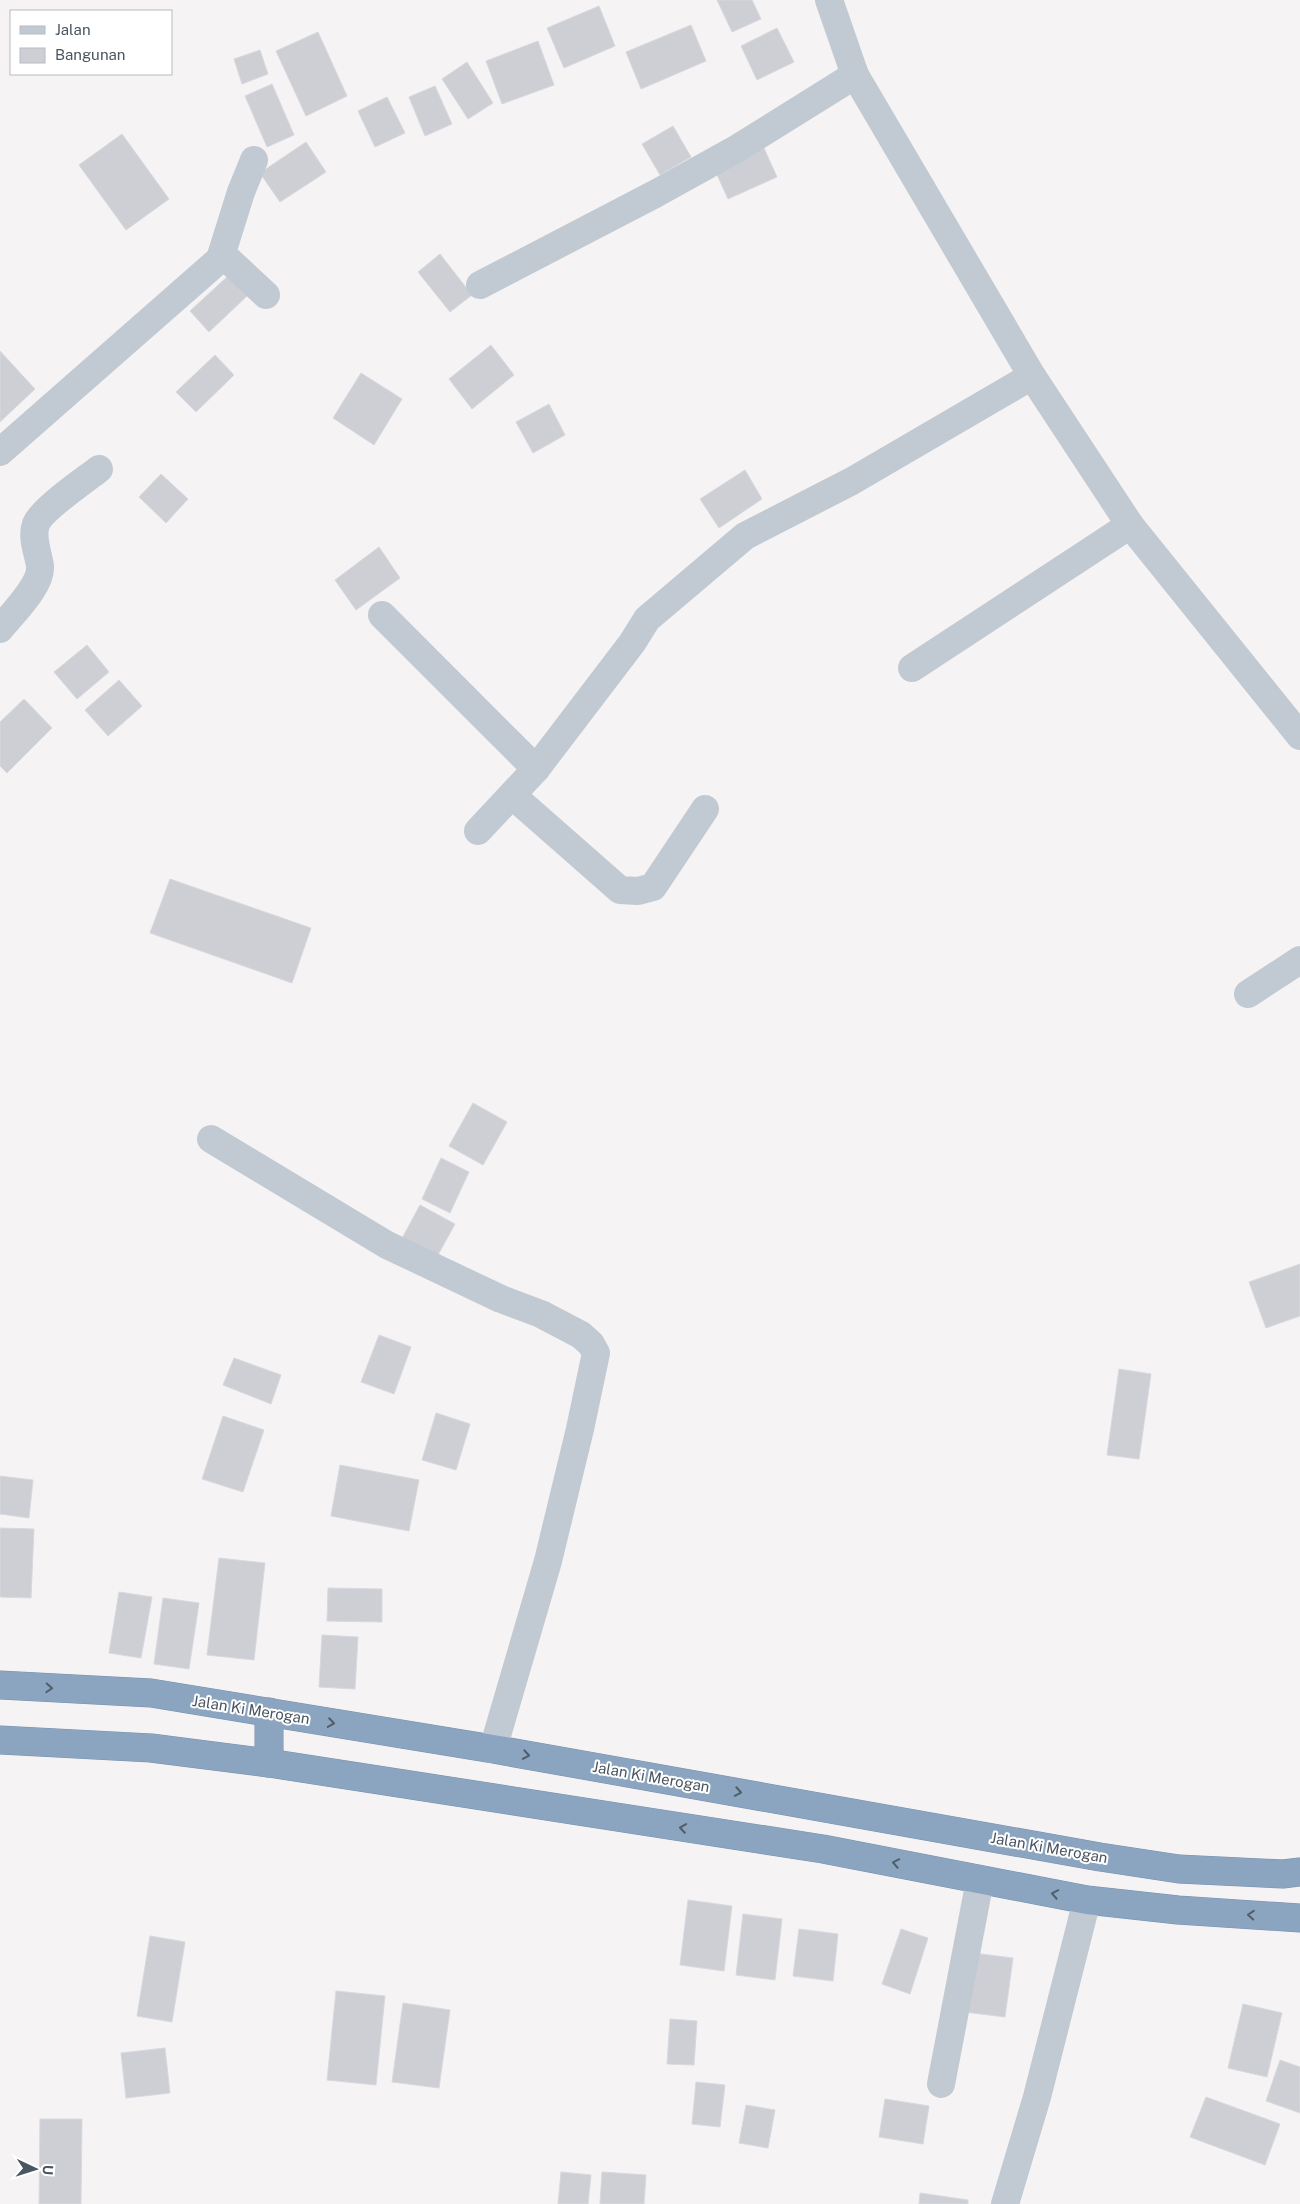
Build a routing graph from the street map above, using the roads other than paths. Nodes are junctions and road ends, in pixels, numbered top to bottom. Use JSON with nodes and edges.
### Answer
{"nodes":[{"id":1,"x":829,"y":0,"type":"edge"},
{"id":2,"x":855,"y":75,"type":"junction"},
{"id":3,"x":254,"y":160,"type":"dead end"},
{"id":4,"x":222,"y":254,"type":"junction"},
{"id":5,"x":480,"y":285,"type":"dead end"},
{"id":6,"x":266,"y":295,"type":"dead end"},
{"id":7,"x":1032,"y":376,"type":"junction"},
{"id":8,"x":0,"y":452,"type":"edge"},
{"id":9,"x":99,"y":469,"type":"dead end"},
{"id":10,"x":1130,"y":525,"type":"junction"},
{"id":11,"x":382,"y":615,"type":"dead end"},
{"id":12,"x":0,"y":629,"type":"edge"},
{"id":13,"x":912,"y":668,"type":"dead end"},
{"id":14,"x":1300,"y":736,"type":"edge"},
{"id":15,"x":536,"y":769,"type":"junction"},
{"id":16,"x":512,"y":796,"type":"junction"},
{"id":17,"x":705,"y":809,"type":"dead end"},
{"id":18,"x":478,"y":831,"type":"dead end"},
{"id":19,"x":1300,"y":960,"type":"edge"},
{"id":20,"x":1248,"y":994,"type":"dead end"},
{"id":21,"x":211,"y":1138,"type":"dead end"},
{"id":22,"x":0,"y":1685,"type":"edge"},
{"id":23,"x":269,"y":1712,"type":"junction"},
{"id":24,"x":0,"y":1740,"type":"edge"},
{"id":25,"x":493,"y":1749,"type":"junction"},
{"id":26,"x":269,"y":1763,"type":"junction"},
{"id":27,"x":1300,"y":1872,"type":"edge"},
{"id":28,"x":980,"y":1880,"type":"junction"},
{"id":29,"x":1087,"y":1900,"type":"junction"},
{"id":30,"x":1300,"y":1918,"type":"edge"},
{"id":31,"x":941,"y":2084,"type":"dead end"},
{"id":32,"x":1005,"y":2204,"type":"edge"}],
"edges":[{"from":1,"to":2,"type":"street"},
{"from":2,"to":5,"type":"street"},
{"from":2,"to":7,"type":"street"},
{"from":3,"to":4,"type":"street"},
{"from":4,"to":6,"type":"street"},
{"from":4,"to":8,"type":"street"},
{"from":7,"to":10,"type":"street"},
{"from":7,"to":15,"type":"street"},
{"from":9,"to":12,"type":"street"},
{"from":10,"to":13,"type":"street"},
{"from":10,"to":14,"type":"street"},
{"from":11,"to":15,"type":"street"},
{"from":15,"to":16,"type":"street"},
{"from":16,"to":17,"type":"street"},
{"from":16,"to":18,"type":"street"},
{"from":19,"to":20,"type":"street"},
{"from":21,"to":25,"type":"street"},
{"from":22,"to":23,"type":"highway","name":"Jalan Ki Merogan","one_way":true},
{"from":23,"to":25,"type":"highway","name":"Jalan Ki Merogan","one_way":true},
{"from":23,"to":26,"type":"highway"},
{"from":24,"to":26,"type":"highway"},
{"from":25,"to":27,"type":"highway","name":"Jalan Ki Merogan","one_way":true},
{"from":28,"to":26,"type":"highway","one_way":true},
{"from":29,"to":28,"type":"highway","one_way":true},
{"from":28,"to":31,"type":"street"},
{"from":30,"to":29,"type":"highway","one_way":true},
{"from":29,"to":32,"type":"street"}]}
